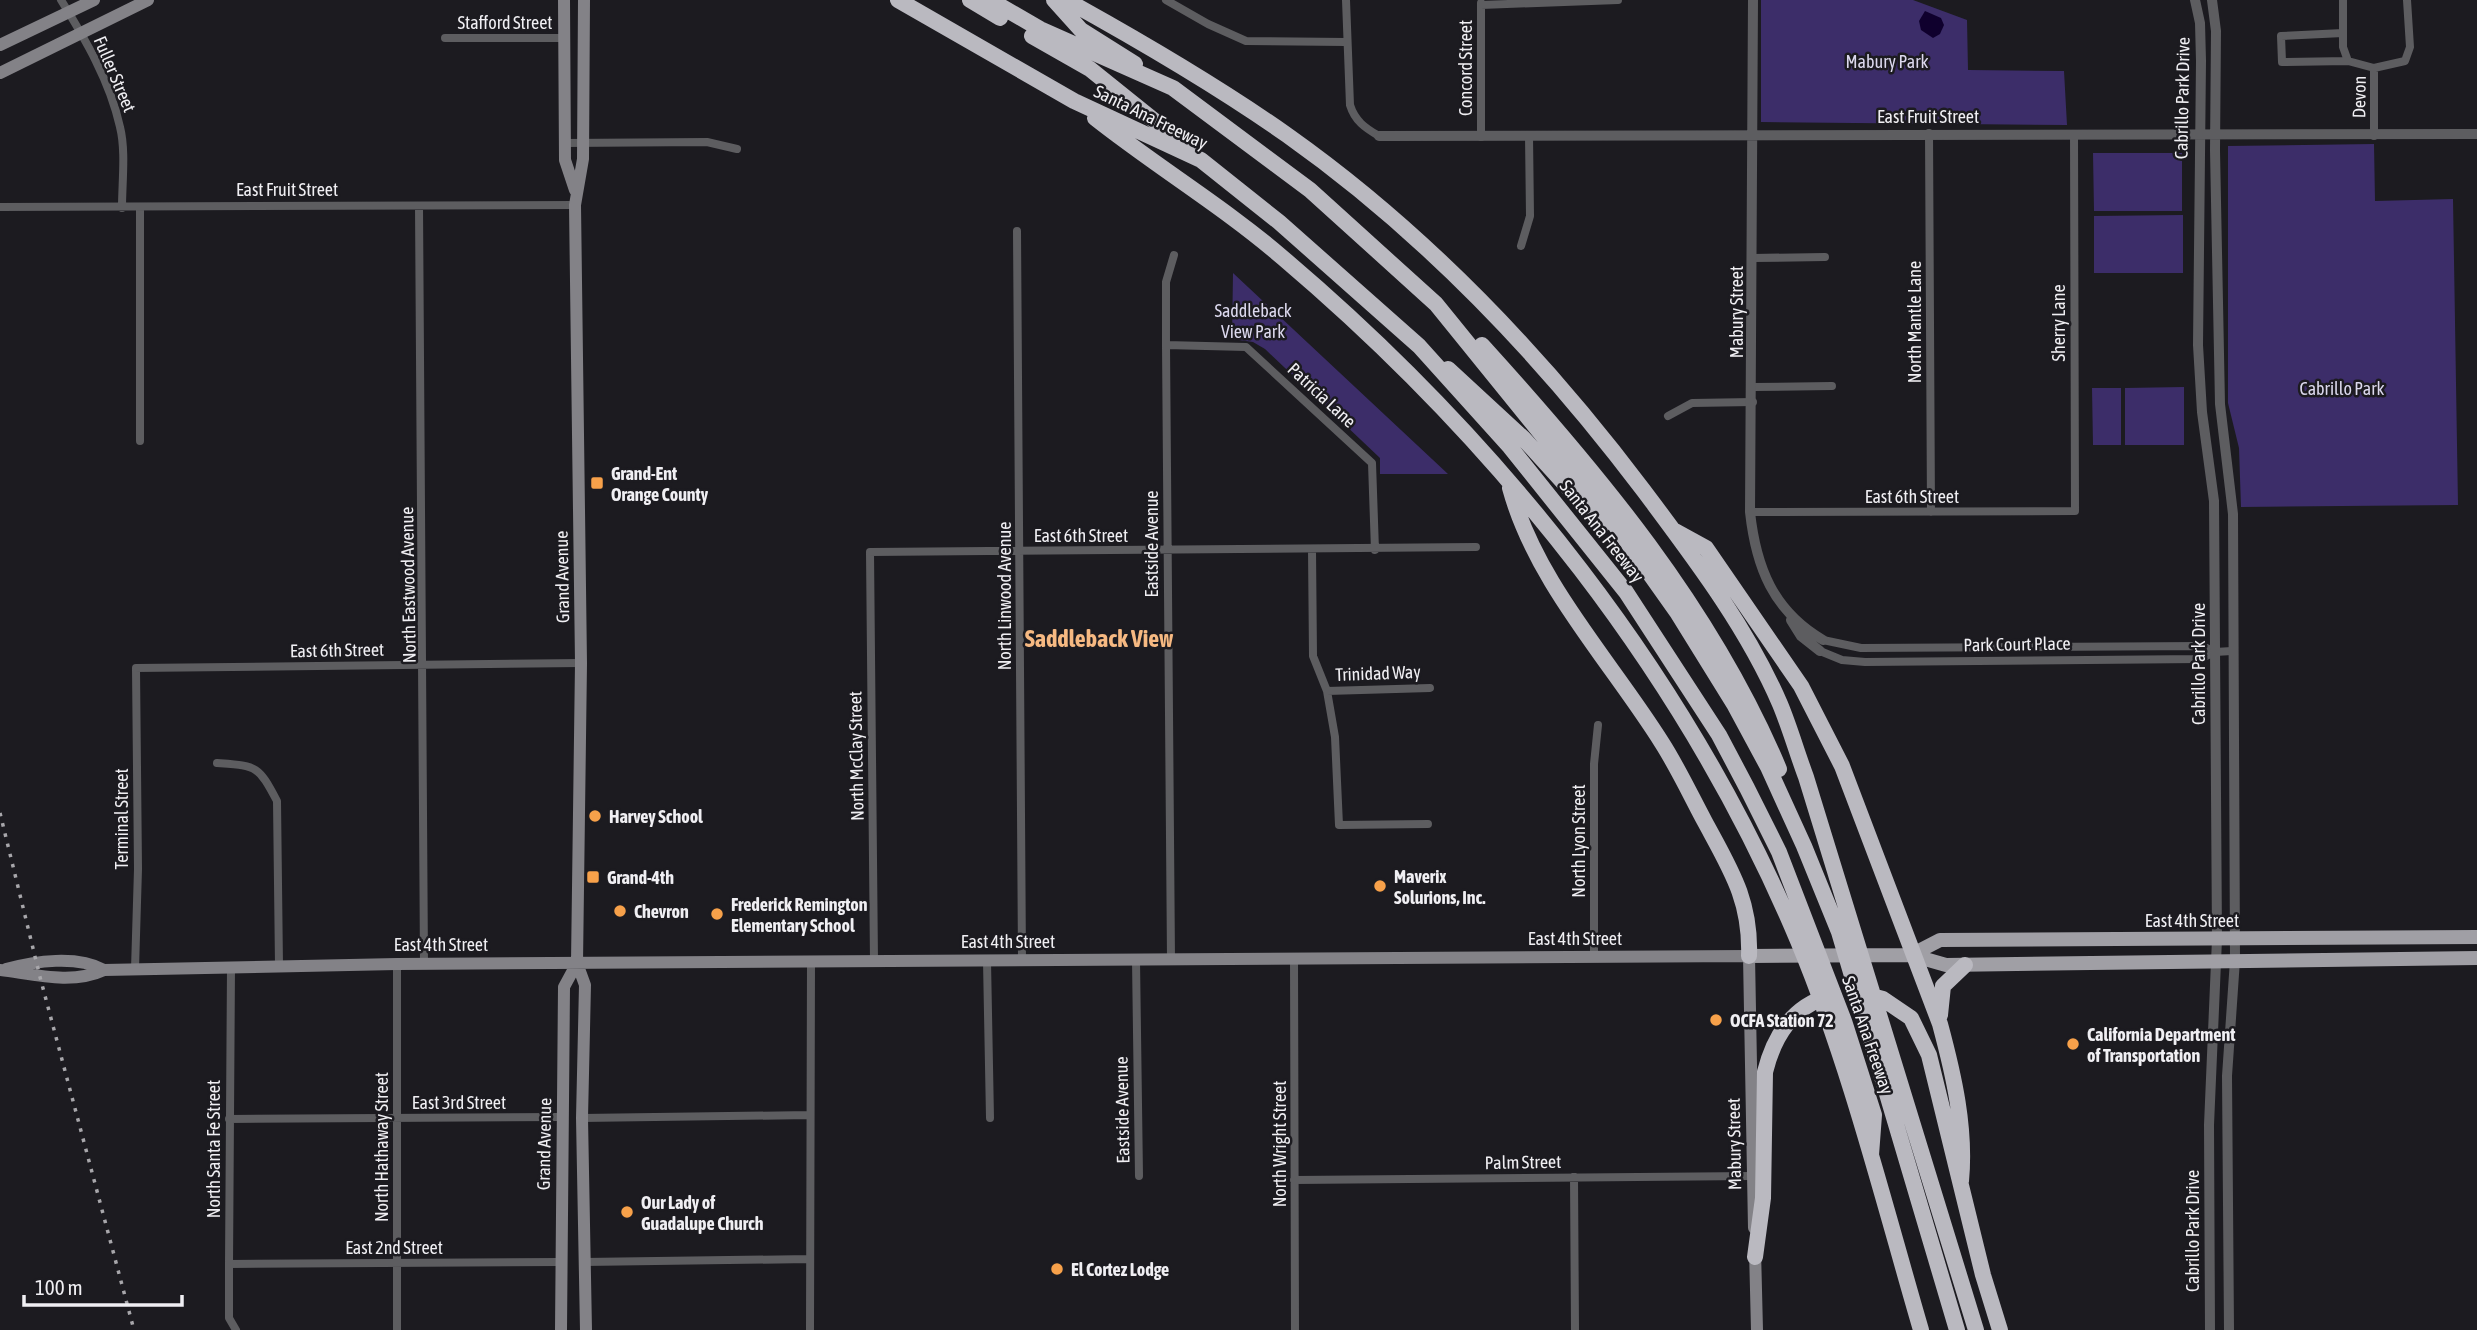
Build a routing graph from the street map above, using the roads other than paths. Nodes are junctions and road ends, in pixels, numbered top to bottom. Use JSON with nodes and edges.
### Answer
{"nodes":[{"id":1,"x":61,"y":0,"type":"edge"},
{"id":2,"x":94,"y":0,"type":"edge"},
{"id":3,"x":148,"y":0,"type":"edge"},
{"id":4,"x":564,"y":0,"type":"edge"},
{"id":5,"x":584,"y":0,"type":"edge"},
{"id":6,"x":898,"y":0,"type":"edge"},
{"id":7,"x":970,"y":0,"type":"edge"},
{"id":8,"x":990,"y":0,"type":"edge"},
{"id":9,"x":1054,"y":0,"type":"edge"},
{"id":10,"x":1066,"y":0,"type":"edge"},
{"id":11,"x":1084,"y":0,"type":"edge"},
{"id":12,"x":1166,"y":0,"type":"edge"},
{"id":13,"x":1346,"y":0,"type":"edge"},
{"id":14,"x":1753,"y":0,"type":"edge"},
{"id":15,"x":2195,"y":0,"type":"edge"},
{"id":16,"x":2212,"y":0,"type":"edge"},
{"id":17,"x":2343,"y":0,"type":"edge"},
{"id":18,"x":2407,"y":0,"type":"edge"},
{"id":19,"x":1618,"y":1,"type":"edge"},
{"id":20,"x":1481,"y":3,"type":"edge"},
{"id":21,"x":69,"y":13,"type":"junction"},
{"id":22,"x":1096,"y":16,"type":"junction"},
{"id":23,"x":80,"y":33,"type":"junction"},
{"id":24,"x":2343,"y":33,"type":"junction"},
{"id":25,"x":445,"y":38,"type":"dead end"},
{"id":26,"x":564,"y":38,"type":"junction"},
{"id":27,"x":1346,"y":42,"type":"junction"},
{"id":28,"x":0,"y":45,"type":"edge"},
{"id":29,"x":2348,"y":61,"type":"junction"},
{"id":30,"x":2374,"y":68,"type":"junction"},
{"id":31,"x":0,"y":73,"type":"edge"},
{"id":32,"x":1172,"y":88,"type":"junction"},
{"id":33,"x":1074,"y":101,"type":"junction"},
{"id":34,"x":1754,"y":133,"type":"junction"},
{"id":35,"x":1929,"y":133,"type":"junction"},
{"id":36,"x":2074,"y":134,"type":"junction"},
{"id":37,"x":2477,"y":134,"type":"edge"},
{"id":38,"x":2199,"y":135,"type":"junction"},
{"id":39,"x":2216,"y":135,"type":"junction"},
{"id":40,"x":1379,"y":136,"type":"joint"},
{"id":41,"x":1529,"y":136,"type":"junction"},
{"id":42,"x":2374,"y":136,"type":"junction"},
{"id":43,"x":1481,"y":137,"type":"junction"},
{"id":44,"x":565,"y":143,"type":"junction"},
{"id":45,"x":583,"y":143,"type":"junction"},
{"id":46,"x":737,"y":149,"type":"dead end"},
{"id":47,"x":1201,"y":160,"type":"junction"},
{"id":48,"x":575,"y":190,"type":"junction"},
{"id":49,"x":575,"y":205,"type":"junction"},
{"id":50,"x":419,"y":206,"type":"junction"},
{"id":51,"x":0,"y":207,"type":"edge"},
{"id":52,"x":122,"y":208,"type":"junction"},
{"id":53,"x":140,"y":208,"type":"junction"},
{"id":54,"x":1017,"y":231,"type":"dead end"},
{"id":55,"x":1521,"y":246,"type":"dead end"},
{"id":56,"x":1174,"y":255,"type":"dead end"},
{"id":57,"x":1825,"y":257,"type":"dead end"},
{"id":58,"x":1753,"y":258,"type":"junction"},
{"id":59,"x":1436,"y":304,"type":"junction"},
{"id":60,"x":1166,"y":345,"type":"junction"},
{"id":61,"x":2198,"y":345,"type":"junction"},
{"id":62,"x":2218,"y":345,"type":"junction"},
{"id":63,"x":1419,"y":346,"type":"junction"},
{"id":64,"x":1832,"y":386,"type":"dead end"},
{"id":65,"x":1753,"y":387,"type":"junction"},
{"id":66,"x":1753,"y":402,"type":"junction"},
{"id":67,"x":1668,"y":416,"type":"dead end"},
{"id":68,"x":140,"y":441,"type":"dead end"},
{"id":69,"x":1507,"y":481,"type":"junction"},
{"id":70,"x":2075,"y":511,"type":"joint"},
{"id":71,"x":1750,"y":512,"type":"junction"},
{"id":72,"x":1931,"y":512,"type":"junction"},
{"id":73,"x":1612,"y":529,"type":"junction"},
{"id":74,"x":1672,"y":530,"type":"junction"},
{"id":75,"x":1476,"y":547,"type":"dead end"},
{"id":76,"x":1312,"y":550,"type":"junction"},
{"id":77,"x":1375,"y":550,"type":"junction"},
{"id":78,"x":1019,"y":551,"type":"junction"},
{"id":79,"x":1166,"y":551,"type":"junction"},
{"id":80,"x":870,"y":552,"type":"joint"},
{"id":81,"x":1822,"y":646,"type":"junction"},
{"id":82,"x":2232,"y":651,"type":"junction"},
{"id":83,"x":2215,"y":652,"type":"junction"},
{"id":84,"x":581,"y":663,"type":"junction"},
{"id":85,"x":425,"y":665,"type":"junction"},
{"id":86,"x":136,"y":668,"type":"joint"},
{"id":87,"x":1430,"y":688,"type":"dead end"},
{"id":88,"x":1327,"y":691,"type":"junction"},
{"id":89,"x":1598,"y":725,"type":"dead end"},
{"id":90,"x":217,"y":762,"type":"dead end"},
{"id":91,"x":1428,"y":824,"type":"dead end"},
{"id":92,"x":1833,"y":863,"type":"junction"},
{"id":93,"x":2477,"y":937,"type":"edge"},
{"id":94,"x":2217,"y":939,"type":"junction"},
{"id":95,"x":2235,"y":939,"type":"junction"},
{"id":96,"x":1911,"y":954,"type":"junction"},
{"id":97,"x":1594,"y":956,"type":"junction"},
{"id":98,"x":1749,"y":956,"type":"junction"},
{"id":99,"x":1294,"y":958,"type":"junction"},
{"id":100,"x":2477,"y":958,"type":"edge"},
{"id":101,"x":1022,"y":960,"type":"junction"},
{"id":102,"x":1136,"y":960,"type":"junction"},
{"id":103,"x":1171,"y":960,"type":"junction"},
{"id":104,"x":2217,"y":960,"type":"junction"},
{"id":105,"x":2235,"y":960,"type":"junction"},
{"id":106,"x":811,"y":961,"type":"junction"},
{"id":107,"x":874,"y":961,"type":"junction"},
{"id":108,"x":987,"y":961,"type":"junction"},
{"id":109,"x":577,"y":963,"type":"junction"},
{"id":110,"x":397,"y":964,"type":"junction"},
{"id":111,"x":424,"y":964,"type":"junction"},
{"id":112,"x":1965,"y":965,"type":"junction"},
{"id":113,"x":279,"y":966,"type":"junction"},
{"id":114,"x":231,"y":967,"type":"junction"},
{"id":115,"x":135,"y":969,"type":"junction"},
{"id":116,"x":1,"y":970,"type":"edge"},
{"id":117,"x":1940,"y":1024,"type":"junction"},
{"id":118,"x":810,"y":1115,"type":"junction"},
{"id":119,"x":562,"y":1117,"type":"junction"},
{"id":120,"x":396,"y":1118,"type":"junction"},
{"id":121,"x":582,"y":1118,"type":"junction"},
{"id":122,"x":990,"y":1118,"type":"dead end"},
{"id":123,"x":229,"y":1119,"type":"junction"},
{"id":124,"x":1871,"y":1155,"type":"junction"},
{"id":125,"x":1139,"y":1176,"type":"dead end"},
{"id":126,"x":1752,"y":1176,"type":"junction"},
{"id":127,"x":1574,"y":1177,"type":"junction"},
{"id":128,"x":1294,"y":1180,"type":"junction"},
{"id":129,"x":1961,"y":1181,"type":"junction"},
{"id":130,"x":1755,"y":1257,"type":"junction"},
{"id":131,"x":810,"y":1259,"type":"junction"},
{"id":132,"x":397,"y":1262,"type":"junction"},
{"id":133,"x":560,"y":1262,"type":"junction"},
{"id":134,"x":584,"y":1262,"type":"junction"},
{"id":135,"x":229,"y":1264,"type":"junction"},
{"id":136,"x":236,"y":1330,"type":"edge"},
{"id":137,"x":397,"y":1330,"type":"edge"},
{"id":138,"x":561,"y":1330,"type":"edge"},
{"id":139,"x":586,"y":1330,"type":"edge"},
{"id":140,"x":810,"y":1330,"type":"edge"},
{"id":141,"x":1295,"y":1330,"type":"edge"},
{"id":142,"x":1575,"y":1330,"type":"edge"},
{"id":143,"x":1757,"y":1330,"type":"edge"},
{"id":144,"x":1921,"y":1330,"type":"edge"},
{"id":145,"x":1948,"y":1330,"type":"edge"},
{"id":146,"x":1958,"y":1330,"type":"edge"},
{"id":147,"x":1976,"y":1330,"type":"edge"},
{"id":148,"x":2000,"y":1330,"type":"edge"},
{"id":149,"x":2210,"y":1330,"type":"edge"},
{"id":150,"x":2228,"y":1330,"type":"edge"}],
"edges":[{"from":1,"to":21,"type":"street","name":"Fuller Street"},
{"from":2,"to":21,"type":"main road"},
{"from":3,"to":23,"type":"main road"},
{"from":4,"to":26,"type":"main road","name":"Grand Avenue"},
{"from":5,"to":45,"type":"main road","name":"Grand Avenue"},
{"from":6,"to":33,"type":"highway","name":"Santa Ana Freeway"},
{"from":7,"to":47,"type":"highway"},
{"from":8,"to":32,"type":"highway"},
{"from":9,"to":32,"type":"highway","name":"Santa Ana Freeway"},
{"from":10,"to":22,"type":"highway","name":"Santa Ana Freeway"},
{"from":11,"to":22,"type":"highway"},
{"from":12,"to":27,"type":"street"},
{"from":13,"to":27,"type":"street"},
{"from":14,"to":34,"type":"street","name":"Mabury Street"},
{"from":15,"to":38,"type":"street","name":"Cabrillo Park Drive"},
{"from":16,"to":39,"type":"street","name":"Cabrillo Park Drive"},
{"from":17,"to":24,"type":"street"},
{"from":18,"to":30,"type":"street","name":"Devon"},
{"from":19,"to":20,"type":"street"},
{"from":20,"to":43,"type":"street","name":"Concord Street"},
{"from":21,"to":23,"type":"street","name":"Fuller Street"},
{"from":21,"to":28,"type":"main road"},
{"from":22,"to":74,"type":"highway","name":"Santa Ana Freeway"},
{"from":23,"to":31,"type":"main road"},
{"from":23,"to":52,"type":"street","name":"Fuller Street"},
{"from":24,"to":29,"type":"street"},
{"from":24,"to":29,"type":"street"},
{"from":25,"to":26,"type":"street","name":"Stafford Street"},
{"from":26,"to":44,"type":"main road","name":"Grand Avenue"},
{"from":27,"to":40,"type":"street"},
{"from":29,"to":30,"type":"street"},
{"from":30,"to":42,"type":"street","name":"Devon"},
{"from":32,"to":59,"type":"highway"},
{"from":33,"to":47,"type":"highway","name":"Santa Ana Freeway"},
{"from":33,"to":69,"type":"highway","name":"Santa Ana Freeway"},
{"from":34,"to":35,"type":"street","name":"East Fruit Street"},
{"from":34,"to":41,"type":"street","name":"East Fruit Street"},
{"from":34,"to":58,"type":"street","name":"Mabury Street"},
{"from":35,"to":36,"type":"street","name":"East Fruit Street"},
{"from":35,"to":72,"type":"street","name":"North Mantle Lane"},
{"from":36,"to":38,"type":"street","name":"East Fruit Street"},
{"from":36,"to":70,"type":"street","name":"Sherry Lane"},
{"from":37,"to":42,"type":"street","name":"East Fruit Street"},
{"from":38,"to":39,"type":"street","name":"East Fruit Street"},
{"from":38,"to":61,"type":"street","name":"Cabrillo Park Drive"},
{"from":39,"to":42,"type":"street","name":"East Fruit Street"},
{"from":39,"to":62,"type":"street","name":"Cabrillo Park Drive"},
{"from":40,"to":43,"type":"street","name":"East Fruit Street"},
{"from":41,"to":43,"type":"street","name":"East Fruit Street"},
{"from":41,"to":55,"type":"street"},
{"from":44,"to":45,"type":"street"},
{"from":44,"to":48,"type":"main road","name":"Grand Avenue"},
{"from":45,"to":46,"type":"street"},
{"from":45,"to":48,"type":"main road","name":"Grand Avenue"},
{"from":47,"to":63,"type":"highway","name":"Santa Ana Freeway"},
{"from":48,"to":49,"type":"main road","name":"Grand Avenue"},
{"from":49,"to":50,"type":"street","name":"East Fruit Street"},
{"from":49,"to":84,"type":"main road","name":"Grand Avenue"},
{"from":50,"to":53,"type":"street","name":"East Fruit Street"},
{"from":50,"to":85,"type":"street","name":"North Eastwood Avenue"},
{"from":51,"to":52,"type":"street","name":"East Fruit Street"},
{"from":52,"to":53,"type":"street","name":"East Fruit Street"},
{"from":53,"to":68,"type":"street"},
{"from":54,"to":78,"type":"street","name":"North Linwood Avenue"},
{"from":56,"to":60,"type":"street","name":"Eastside Avenue"},
{"from":57,"to":58,"type":"street"},
{"from":58,"to":65,"type":"street","name":"Mabury Street"},
{"from":59,"to":73,"type":"highway"},
{"from":59,"to":92,"type":"highway","name":"Santa Ana Freeway"},
{"from":60,"to":77,"type":"street","name":"Patricia Lane"},
{"from":60,"to":79,"type":"street","name":"Eastside Avenue"},
{"from":61,"to":62,"type":"street"},
{"from":61,"to":83,"type":"street","name":"Cabrillo Park Drive"},
{"from":62,"to":82,"type":"street","name":"Cabrillo Park Drive"},
{"from":63,"to":73,"type":"highway"},
{"from":63,"to":124,"type":"highway","name":"Santa Ana Freeway"},
{"from":64,"to":65,"type":"street"},
{"from":65,"to":66,"type":"street","name":"Mabury Street"},
{"from":66,"to":67,"type":"street"},
{"from":66,"to":71,"type":"street","name":"Mabury Street"},
{"from":69,"to":98,"type":"highway"},
{"from":69,"to":124,"type":"highway","name":"Santa Ana Freeway"},
{"from":70,"to":72,"type":"street","name":"East 6th Street"},
{"from":71,"to":72,"type":"street","name":"East 6th Street"},
{"from":71,"to":81,"type":"street","name":"Mabury Street"},
{"from":73,"to":145,"type":"highway"},
{"from":73,"to":146,"type":"highway"},
{"from":74,"to":92,"type":"highway","name":"Santa Ana Freeway"},
{"from":74,"to":96,"type":"highway"},
{"from":75,"to":77,"type":"street"},
{"from":76,"to":77,"type":"street","name":"East 6th Street"},
{"from":76,"to":79,"type":"street","name":"East 6th Street"},
{"from":76,"to":88,"type":"street"},
{"from":78,"to":79,"type":"street","name":"East 6th Street"},
{"from":78,"to":80,"type":"street","name":"East 6th Street"},
{"from":78,"to":101,"type":"street","name":"North Linwood Avenue"},
{"from":79,"to":103,"type":"street","name":"Eastside Avenue"},
{"from":80,"to":107,"type":"street","name":"North McClay Street"},
{"from":81,"to":83,"type":"street","name":"Park Court Place"},
{"from":81,"to":83,"type":"street","name":"Park Court Place"},
{"from":82,"to":83,"type":"street","name":"Park Court Place"},
{"from":82,"to":95,"type":"street","name":"Cabrillo Park Drive"},
{"from":83,"to":94,"type":"street","name":"Cabrillo Park Drive"},
{"from":84,"to":85,"type":"street","name":"East 6th Street"},
{"from":84,"to":109,"type":"main road","name":"Grand Avenue"},
{"from":85,"to":86,"type":"street","name":"East 6th Street"},
{"from":85,"to":111,"type":"street","name":"North Eastwood Avenue"},
{"from":86,"to":115,"type":"street","name":"Terminal Street"},
{"from":87,"to":88,"type":"street","name":"Trinidad Way"},
{"from":88,"to":91,"type":"street"},
{"from":89,"to":97,"type":"street","name":"North Lyon Street"},
{"from":90,"to":113,"type":"street"},
{"from":92,"to":147,"type":"highway","name":"Santa Ana Freeway"},
{"from":93,"to":95,"type":"main road","name":"East 4th Street"},
{"from":94,"to":95,"type":"main road","name":"East 4th Street"},
{"from":94,"to":96,"type":"main road","name":"East 4th Street"},
{"from":94,"to":104,"type":"street","name":"Cabrillo Park Drive"},
{"from":95,"to":105,"type":"street","name":"Cabrillo Park Drive"},
{"from":96,"to":98,"type":"main road","name":"East 4th Street"},
{"from":96,"to":112,"type":"main road","name":"East 4th Street"},
{"from":96,"to":117,"type":"highway"},
{"from":97,"to":98,"type":"main road","name":"East 4th Street"},
{"from":97,"to":99,"type":"main road","name":"East 4th Street"},
{"from":98,"to":126,"type":"main road","name":"Mabury Street"},
{"from":99,"to":103,"type":"main road","name":"East 4th Street"},
{"from":99,"to":128,"type":"street","name":"North Wright Street"},
{"from":100,"to":105,"type":"main road","name":"East 4th Street"},
{"from":101,"to":102,"type":"main road","name":"East 4th Street"},
{"from":101,"to":108,"type":"main road","name":"East 4th Street"},
{"from":102,"to":103,"type":"main road","name":"East 4th Street"},
{"from":102,"to":125,"type":"street","name":"Eastside Avenue"},
{"from":104,"to":105,"type":"main road","name":"East 4th Street"},
{"from":104,"to":112,"type":"main road","name":"East 4th Street"},
{"from":104,"to":149,"type":"street","name":"Cabrillo Park Drive"},
{"from":105,"to":150,"type":"street","name":"Cabrillo Park Drive"},
{"from":106,"to":107,"type":"main road","name":"East 4th Street"},
{"from":106,"to":109,"type":"main road","name":"East 4th Street"},
{"from":106,"to":118,"type":"street"},
{"from":107,"to":108,"type":"main road","name":"East 4th Street"},
{"from":108,"to":122,"type":"street"},
{"from":109,"to":111,"type":"main road","name":"East 4th Street"},
{"from":109,"to":119,"type":"main road","name":"Grand Avenue"},
{"from":109,"to":121,"type":"main road","name":"Grand Avenue"},
{"from":110,"to":111,"type":"main road","name":"East 4th Street"},
{"from":110,"to":113,"type":"main road","name":"East 4th Street"},
{"from":110,"to":120,"type":"street","name":"North Hathaway Street"},
{"from":112,"to":117,"type":"highway"},
{"from":113,"to":114,"type":"main road","name":"East 4th Street"},
{"from":114,"to":115,"type":"main road","name":"East 4th Street"},
{"from":114,"to":123,"type":"street","name":"North Santa Fe Street"},
{"from":115,"to":116,"type":"main road","name":"East 4th Street"},
{"from":117,"to":129,"type":"highway"},
{"from":118,"to":121,"type":"street"},
{"from":118,"to":131,"type":"street"},
{"from":119,"to":120,"type":"street","name":"East 3rd Street"},
{"from":119,"to":133,"type":"main road","name":"Grand Avenue"},
{"from":120,"to":123,"type":"street","name":"East 3rd Street"},
{"from":120,"to":132,"type":"street","name":"North Hathaway Street"},
{"from":121,"to":134,"type":"main road","name":"Grand Avenue"},
{"from":123,"to":135,"type":"street","name":"North Santa Fe Street"},
{"from":124,"to":144,"type":"highway","name":"Santa Ana Freeway"},
{"from":126,"to":127,"type":"street","name":"Palm Street"},
{"from":126,"to":130,"type":"main road","name":"Mabury Street"},
{"from":127,"to":128,"type":"street","name":"Palm Street"},
{"from":127,"to":142,"type":"street"},
{"from":128,"to":141,"type":"street","name":"North Wright Street"},
{"from":129,"to":130,"type":"highway"},
{"from":129,"to":148,"type":"highway"},
{"from":130,"to":143,"type":"main road","name":"Mabury Street"},
{"from":131,"to":134,"type":"street"},
{"from":131,"to":140,"type":"street"},
{"from":132,"to":133,"type":"street","name":"East 2nd Street"},
{"from":132,"to":135,"type":"street","name":"East 2nd Street"},
{"from":132,"to":137,"type":"street","name":"North Hathaway Street"},
{"from":133,"to":138,"type":"main road","name":"Grand Avenue"},
{"from":134,"to":139,"type":"main road","name":"Grand Avenue"},
{"from":135,"to":136,"type":"street","name":"North Santa Fe Street"}]}
